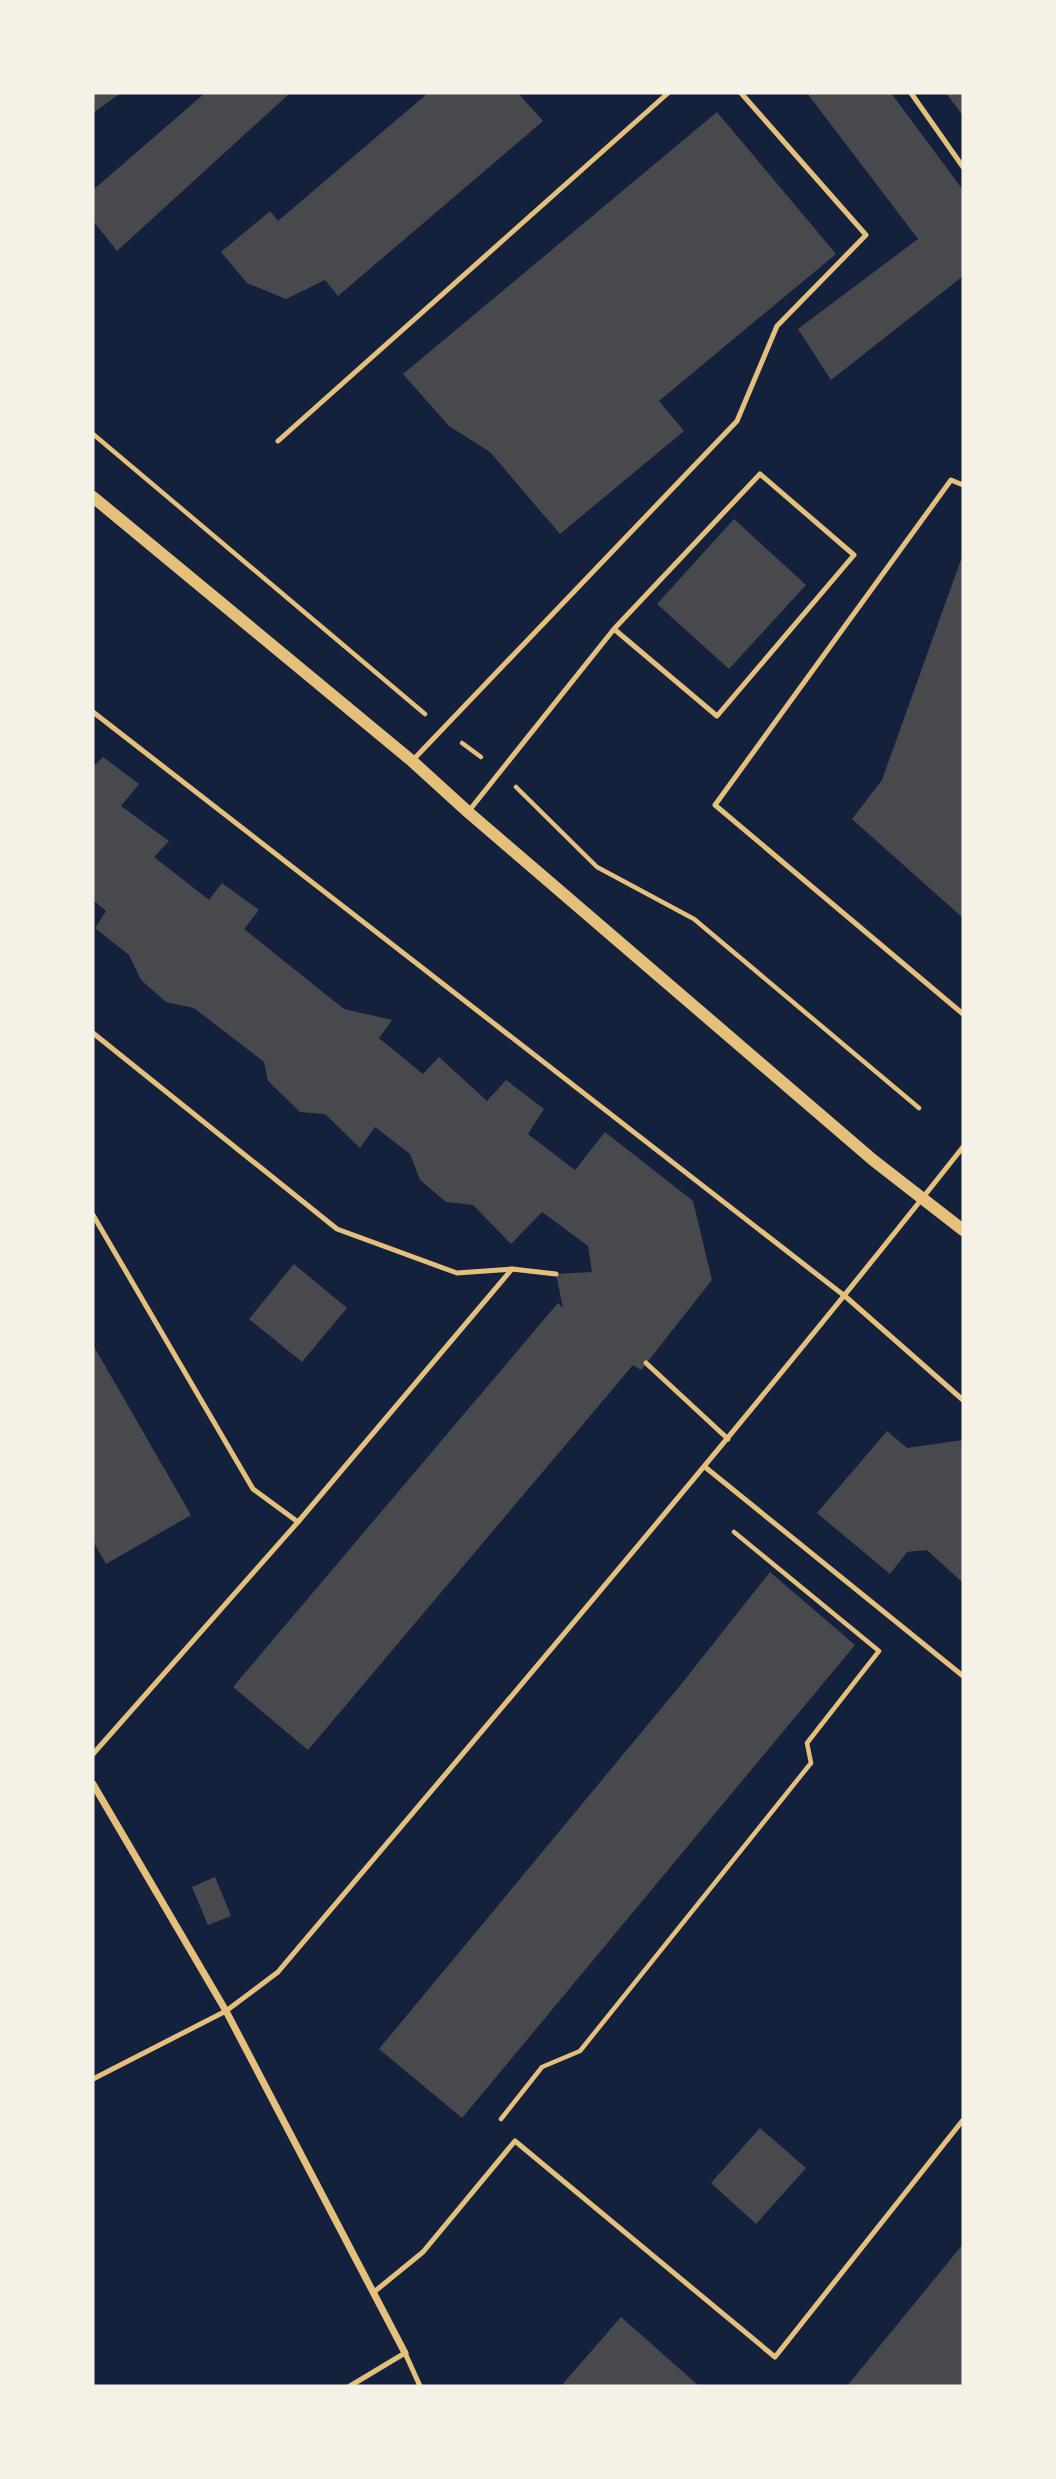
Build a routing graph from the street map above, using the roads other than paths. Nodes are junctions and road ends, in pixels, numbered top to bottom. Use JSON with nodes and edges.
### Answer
{"nodes":[{"id":1,"x":668,"y":93,"type":"edge"},
{"id":2,"x":741,"y":93,"type":"edge"},
{"id":3,"x":911,"y":93,"type":"edge"},
{"id":4,"x":963,"y":167,"type":"edge"},
{"id":5,"x":278,"y":441,"type":"dead end"},
{"id":6,"x":963,"y":485,"type":"edge"},
{"id":7,"x":93,"y":497,"type":"edge"},
{"id":8,"x":614,"y":629,"type":"junction"},
{"id":9,"x":93,"y":712,"type":"edge"},
{"id":10,"x":412,"y":761,"type":"junction"},
{"id":11,"x":468,"y":812,"type":"junction"},
{"id":12,"x":963,"y":1014,"type":"edge"},
{"id":13,"x":93,"y":1033,"type":"edge"},
{"id":14,"x":963,"y":1147,"type":"edge"},
{"id":15,"x":922,"y":1199,"type":"junction"},
{"id":16,"x":93,"y":1215,"type":"edge"},
{"id":17,"x":963,"y":1230,"type":"edge"},
{"id":18,"x":512,"y":1269,"type":"junction"},
{"id":19,"x":556,"y":1274,"type":"dead end"},
{"id":20,"x":846,"y":1297,"type":"junction"},
{"id":21,"x":646,"y":1363,"type":"dead end"},
{"id":22,"x":963,"y":1400,"type":"edge"},
{"id":23,"x":728,"y":1439,"type":"junction"},
{"id":24,"x":705,"y":1467,"type":"junction"},
{"id":25,"x":298,"y":1522,"type":"junction"},
{"id":26,"x":963,"y":1676,"type":"edge"},
{"id":27,"x":93,"y":1754,"type":"edge"},
{"id":28,"x":93,"y":1784,"type":"edge"},
{"id":29,"x":226,"y":2011,"type":"junction"},
{"id":30,"x":93,"y":2079,"type":"edge"},
{"id":31,"x":963,"y":2120,"type":"edge"},
{"id":32,"x":374,"y":2292,"type":"junction"},
{"id":33,"x":405,"y":2353,"type":"junction"},
{"id":34,"x":350,"y":2386,"type":"edge"},
{"id":35,"x":420,"y":2386,"type":"edge"}],
"edges":[{"from":1,"to":5,"type":"lane"},
{"from":2,"to":10,"type":"lane"},
{"from":3,"to":4,"type":"lane"},
{"from":6,"to":12,"type":"lane"},
{"from":7,"to":10,"type":"street"},
{"from":8,"to":8,"type":"lane"},
{"from":8,"to":11,"type":"lane"},
{"from":9,"to":20,"type":"lane"},
{"from":10,"to":11,"type":"street"},
{"from":11,"to":15,"type":"street"},
{"from":13,"to":18,"type":"lane"},
{"from":14,"to":15,"type":"lane"},
{"from":15,"to":17,"type":"street"},
{"from":15,"to":20,"type":"lane"},
{"from":16,"to":25,"type":"lane"},
{"from":18,"to":19,"type":"lane"},
{"from":18,"to":25,"type":"lane"},
{"from":20,"to":22,"type":"lane"},
{"from":20,"to":23,"type":"lane"},
{"from":21,"to":23,"type":"lane"},
{"from":23,"to":24,"type":"lane"},
{"from":24,"to":26,"type":"lane"},
{"from":24,"to":29,"type":"lane"},
{"from":25,"to":27,"type":"lane"},
{"from":28,"to":29,"type":"street"},
{"from":29,"to":30,"type":"lane"},
{"from":29,"to":32,"type":"street"},
{"from":31,"to":32,"type":"lane"},
{"from":32,"to":33,"type":"street"},
{"from":33,"to":34,"type":"lane"},
{"from":33,"to":35,"type":"lane"}]}
